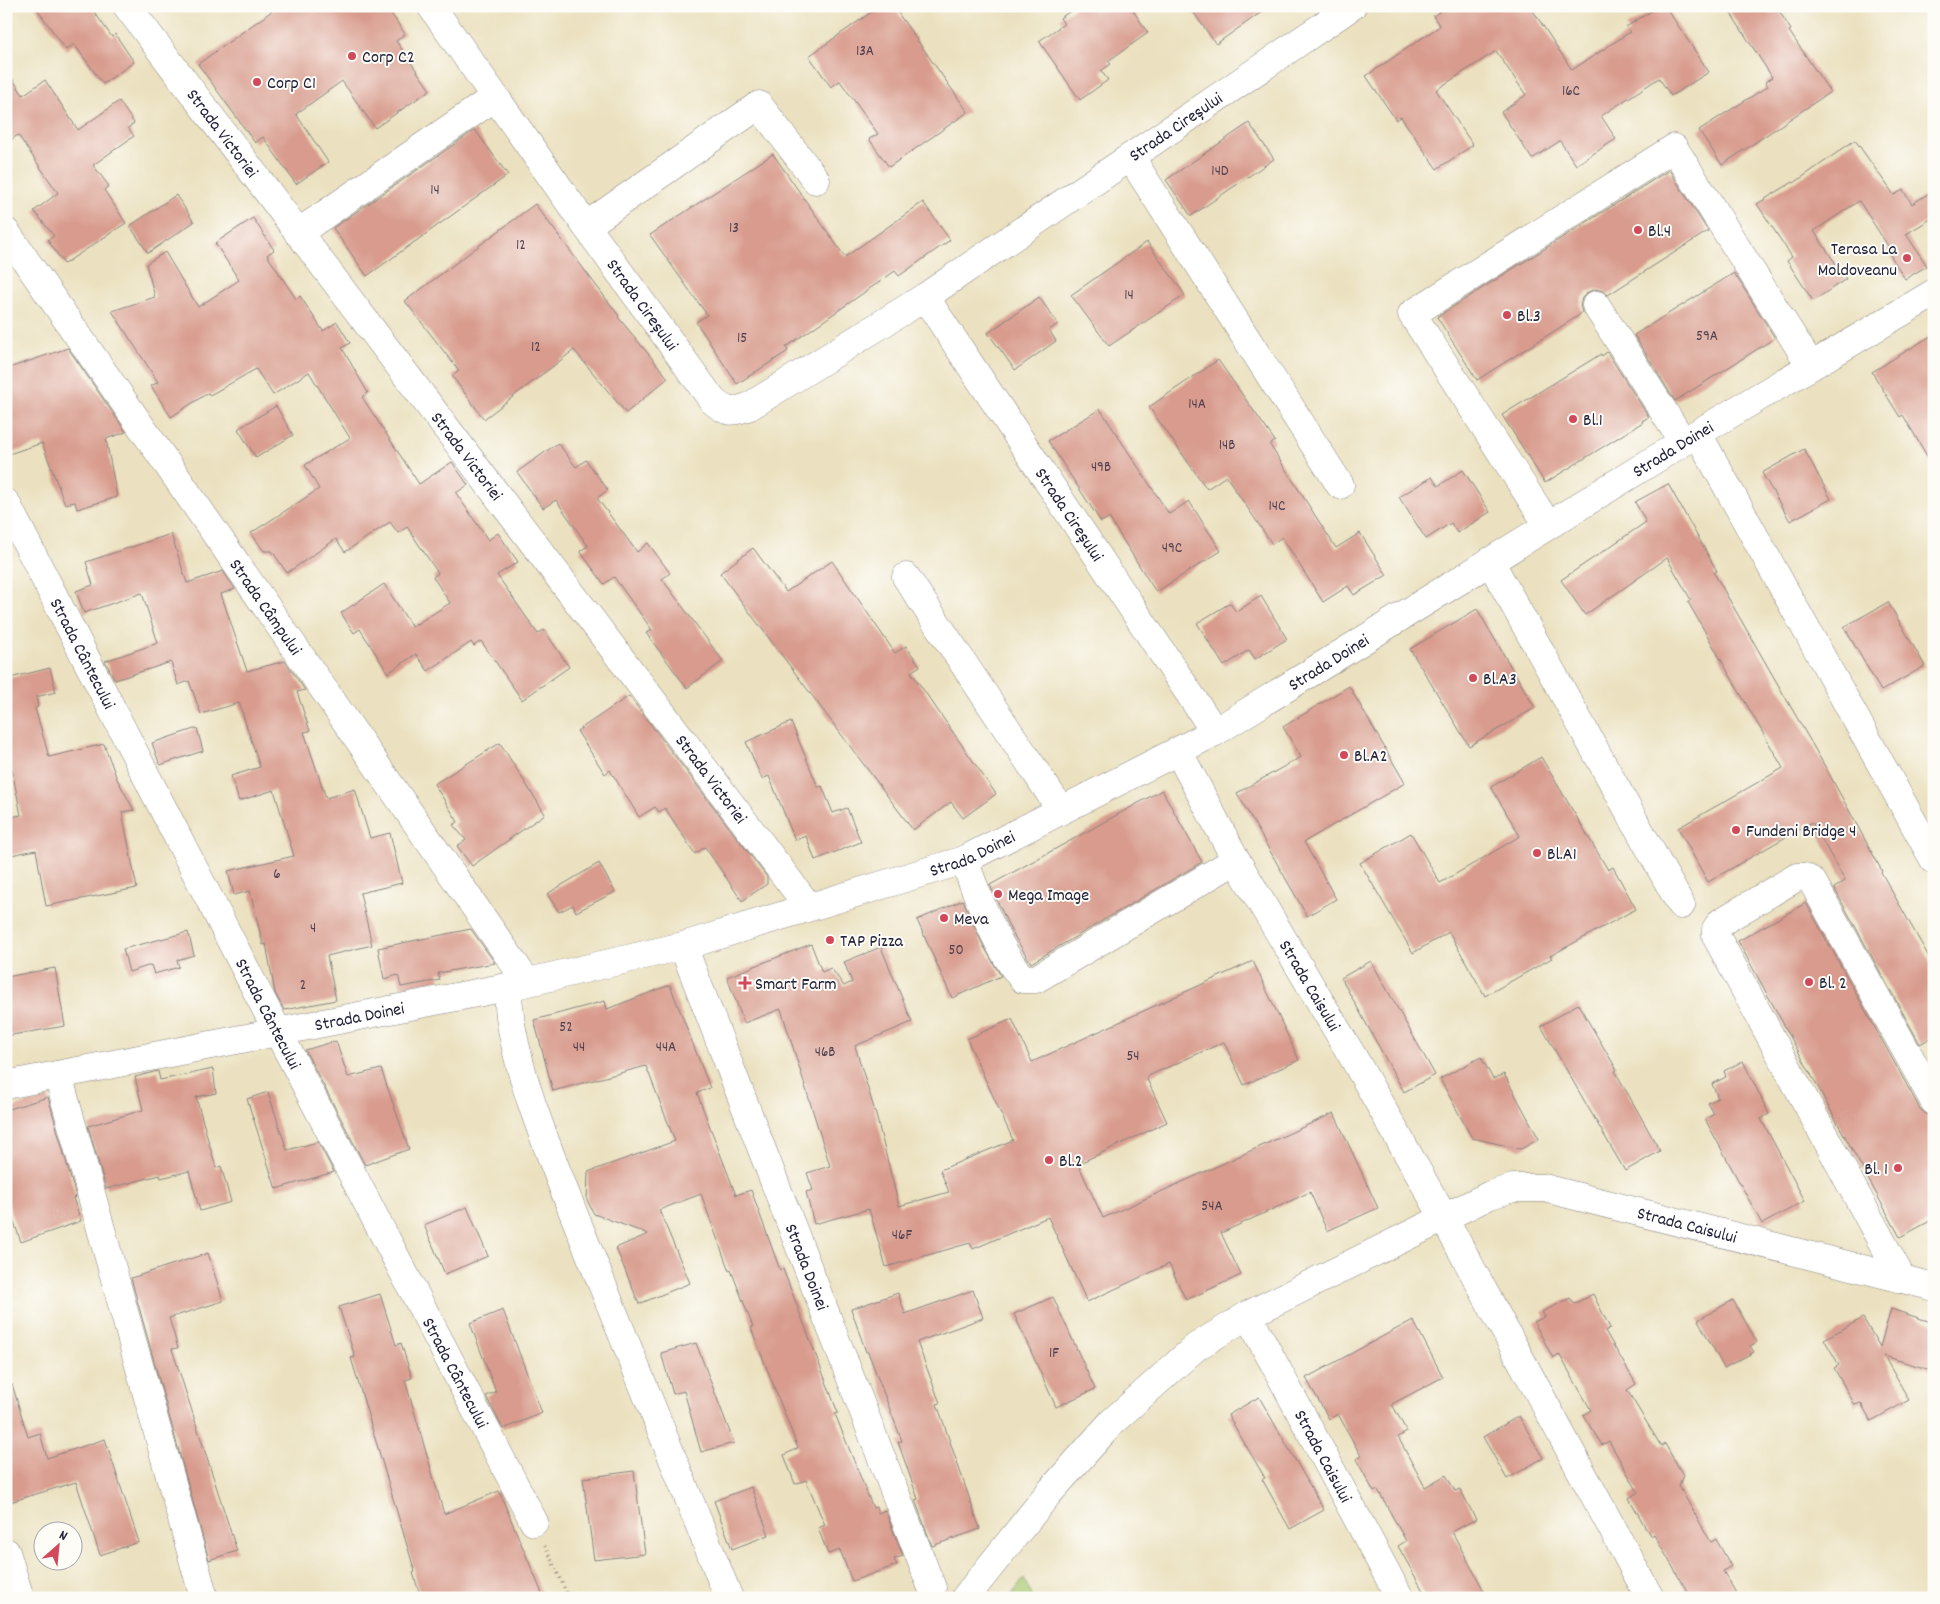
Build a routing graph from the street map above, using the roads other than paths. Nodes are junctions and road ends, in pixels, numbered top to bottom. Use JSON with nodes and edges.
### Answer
{"nodes":[{"id":1,"x":127,"y":6,"type":"edge"},
{"id":2,"x":431,"y":6,"type":"edge"},
{"id":3,"x":1352,"y":6,"type":"edge"},
{"id":4,"x":495,"y":96,"type":"junction"},
{"id":5,"x":1131,"y":158,"type":"junction"},
{"id":6,"x":816,"y":180,"type":"dead end"},
{"id":7,"x":586,"y":226,"type":"junction"},
{"id":8,"x":6,"y":232,"type":"edge"},
{"id":9,"x":298,"y":233,"type":"junction"},
{"id":10,"x":1934,"y":293,"type":"edge"},
{"id":11,"x":925,"y":297,"type":"junction"},
{"id":12,"x":1596,"y":305,"type":"dead end"},
{"id":13,"x":1811,"y":366,"type":"junction"},
{"id":14,"x":1691,"y":438,"type":"junction"},
{"id":15,"x":1340,"y":485,"type":"dead end"},
{"id":16,"x":6,"y":503,"type":"edge"},
{"id":17,"x":1548,"y":525,"type":"junction"},
{"id":18,"x":1490,"y":561,"type":"junction"},
{"id":19,"x":906,"y":577,"type":"dead end"},
{"id":20,"x":1214,"y":732,"type":"junction"},
{"id":21,"x":1178,"y":752,"type":"junction"},
{"id":22,"x":1061,"y":810,"type":"junction"},
{"id":23,"x":964,"y":860,"type":"junction"},
{"id":24,"x":1236,"y":860,"type":"junction"},
{"id":25,"x":1934,"y":860,"type":"edge"},
{"id":26,"x":1681,"y":905,"type":"dead end"},
{"id":27,"x":808,"y":906,"type":"junction"},
{"id":28,"x":682,"y":946,"type":"junction"},
{"id":29,"x":517,"y":984,"type":"junction"},
{"id":30,"x":279,"y":1033,"type":"junction"},
{"id":31,"x":58,"y":1075,"type":"junction"},
{"id":32,"x":6,"y":1085,"type":"edge"},
{"id":33,"x":1934,"y":1101,"type":"edge"},
{"id":34,"x":1444,"y":1218,"type":"junction"},
{"id":35,"x":1902,"y":1278,"type":"junction"},
{"id":36,"x":1934,"y":1287,"type":"edge"},
{"id":37,"x":1248,"y":1315,"type":"junction"},
{"id":38,"x":534,"y":1522,"type":"road end"},
{"id":39,"x":6,"y":1552,"type":"edge"},
{"id":40,"x":932,"y":1588,"type":"dead end"},
{"id":41,"x":20,"y":1598,"type":"edge"},
{"id":42,"x":204,"y":1598,"type":"edge"},
{"id":43,"x":729,"y":1598,"type":"edge"},
{"id":44,"x":965,"y":1598,"type":"edge"},
{"id":45,"x":1400,"y":1598,"type":"edge"},
{"id":46,"x":1650,"y":1598,"type":"edge"}],
"edges":[{"from":1,"to":9,"type":"street","name":"Strada Victoriei"},
{"from":2,"to":4,"type":"street","name":"Strada Cireșului"},
{"from":3,"to":5,"type":"street","name":"Strada Cireșului"},
{"from":4,"to":7,"type":"street","name":"Strada Cireșului"},
{"from":4,"to":9,"type":"street"},
{"from":5,"to":11,"type":"street","name":"Strada Cireșului"},
{"from":5,"to":15,"type":"street"},
{"from":6,"to":7,"type":"street"},
{"from":7,"to":11,"type":"street","name":"Strada Cireșului"},
{"from":8,"to":29,"type":"street","name":"Strada Câmpului"},
{"from":9,"to":27,"type":"street","name":"Strada Victoriei"},
{"from":10,"to":13,"type":"street","name":"Strada Doinei"},
{"from":11,"to":20,"type":"street","name":"Strada Cireșului"},
{"from":12,"to":14,"type":"street"},
{"from":13,"to":14,"type":"street","name":"Strada Doinei"},
{"from":13,"to":17,"type":"street"},
{"from":14,"to":17,"type":"street","name":"Strada Doinei"},
{"from":14,"to":25,"type":"street"},
{"from":16,"to":30,"type":"street","name":"Strada Cântecului"},
{"from":17,"to":18,"type":"street","name":"Strada Doinei"},
{"from":18,"to":20,"type":"street","name":"Strada Doinei"},
{"from":18,"to":26,"type":"street"},
{"from":19,"to":22,"type":"street"},
{"from":20,"to":21,"type":"street","name":"Strada Doinei"},
{"from":21,"to":22,"type":"street","name":"Strada Doinei"},
{"from":21,"to":24,"type":"street","name":"Strada Caisului"},
{"from":22,"to":23,"type":"street","name":"Strada Doinei"},
{"from":23,"to":24,"type":"street"},
{"from":23,"to":27,"type":"street","name":"Strada Doinei"},
{"from":24,"to":34,"type":"street","name":"Strada Caisului"},
{"from":27,"to":28,"type":"street","name":"Strada Doinei"},
{"from":28,"to":29,"type":"street","name":"Strada Doinei"},
{"from":28,"to":40,"type":"street","name":"Strada Doinei"},
{"from":29,"to":30,"type":"street","name":"Strada Doinei"},
{"from":29,"to":43,"type":"street"},
{"from":30,"to":31,"type":"street","name":"Strada Doinei"},
{"from":30,"to":38,"type":"street","name":"Strada Cântecului"},
{"from":31,"to":32,"type":"street","name":"Strada Doinei"},
{"from":31,"to":42,"type":"street"},
{"from":33,"to":35,"type":"street"},
{"from":34,"to":35,"type":"street","name":"Strada Caisului"},
{"from":34,"to":37,"type":"street"},
{"from":34,"to":46,"type":"street","name":"Strada Caisului"},
{"from":35,"to":36,"type":"street","name":"Strada Caisului"},
{"from":37,"to":44,"type":"street"},
{"from":37,"to":45,"type":"street","name":"Strada Caisului"},
{"from":39,"to":41,"type":"street"}]}
